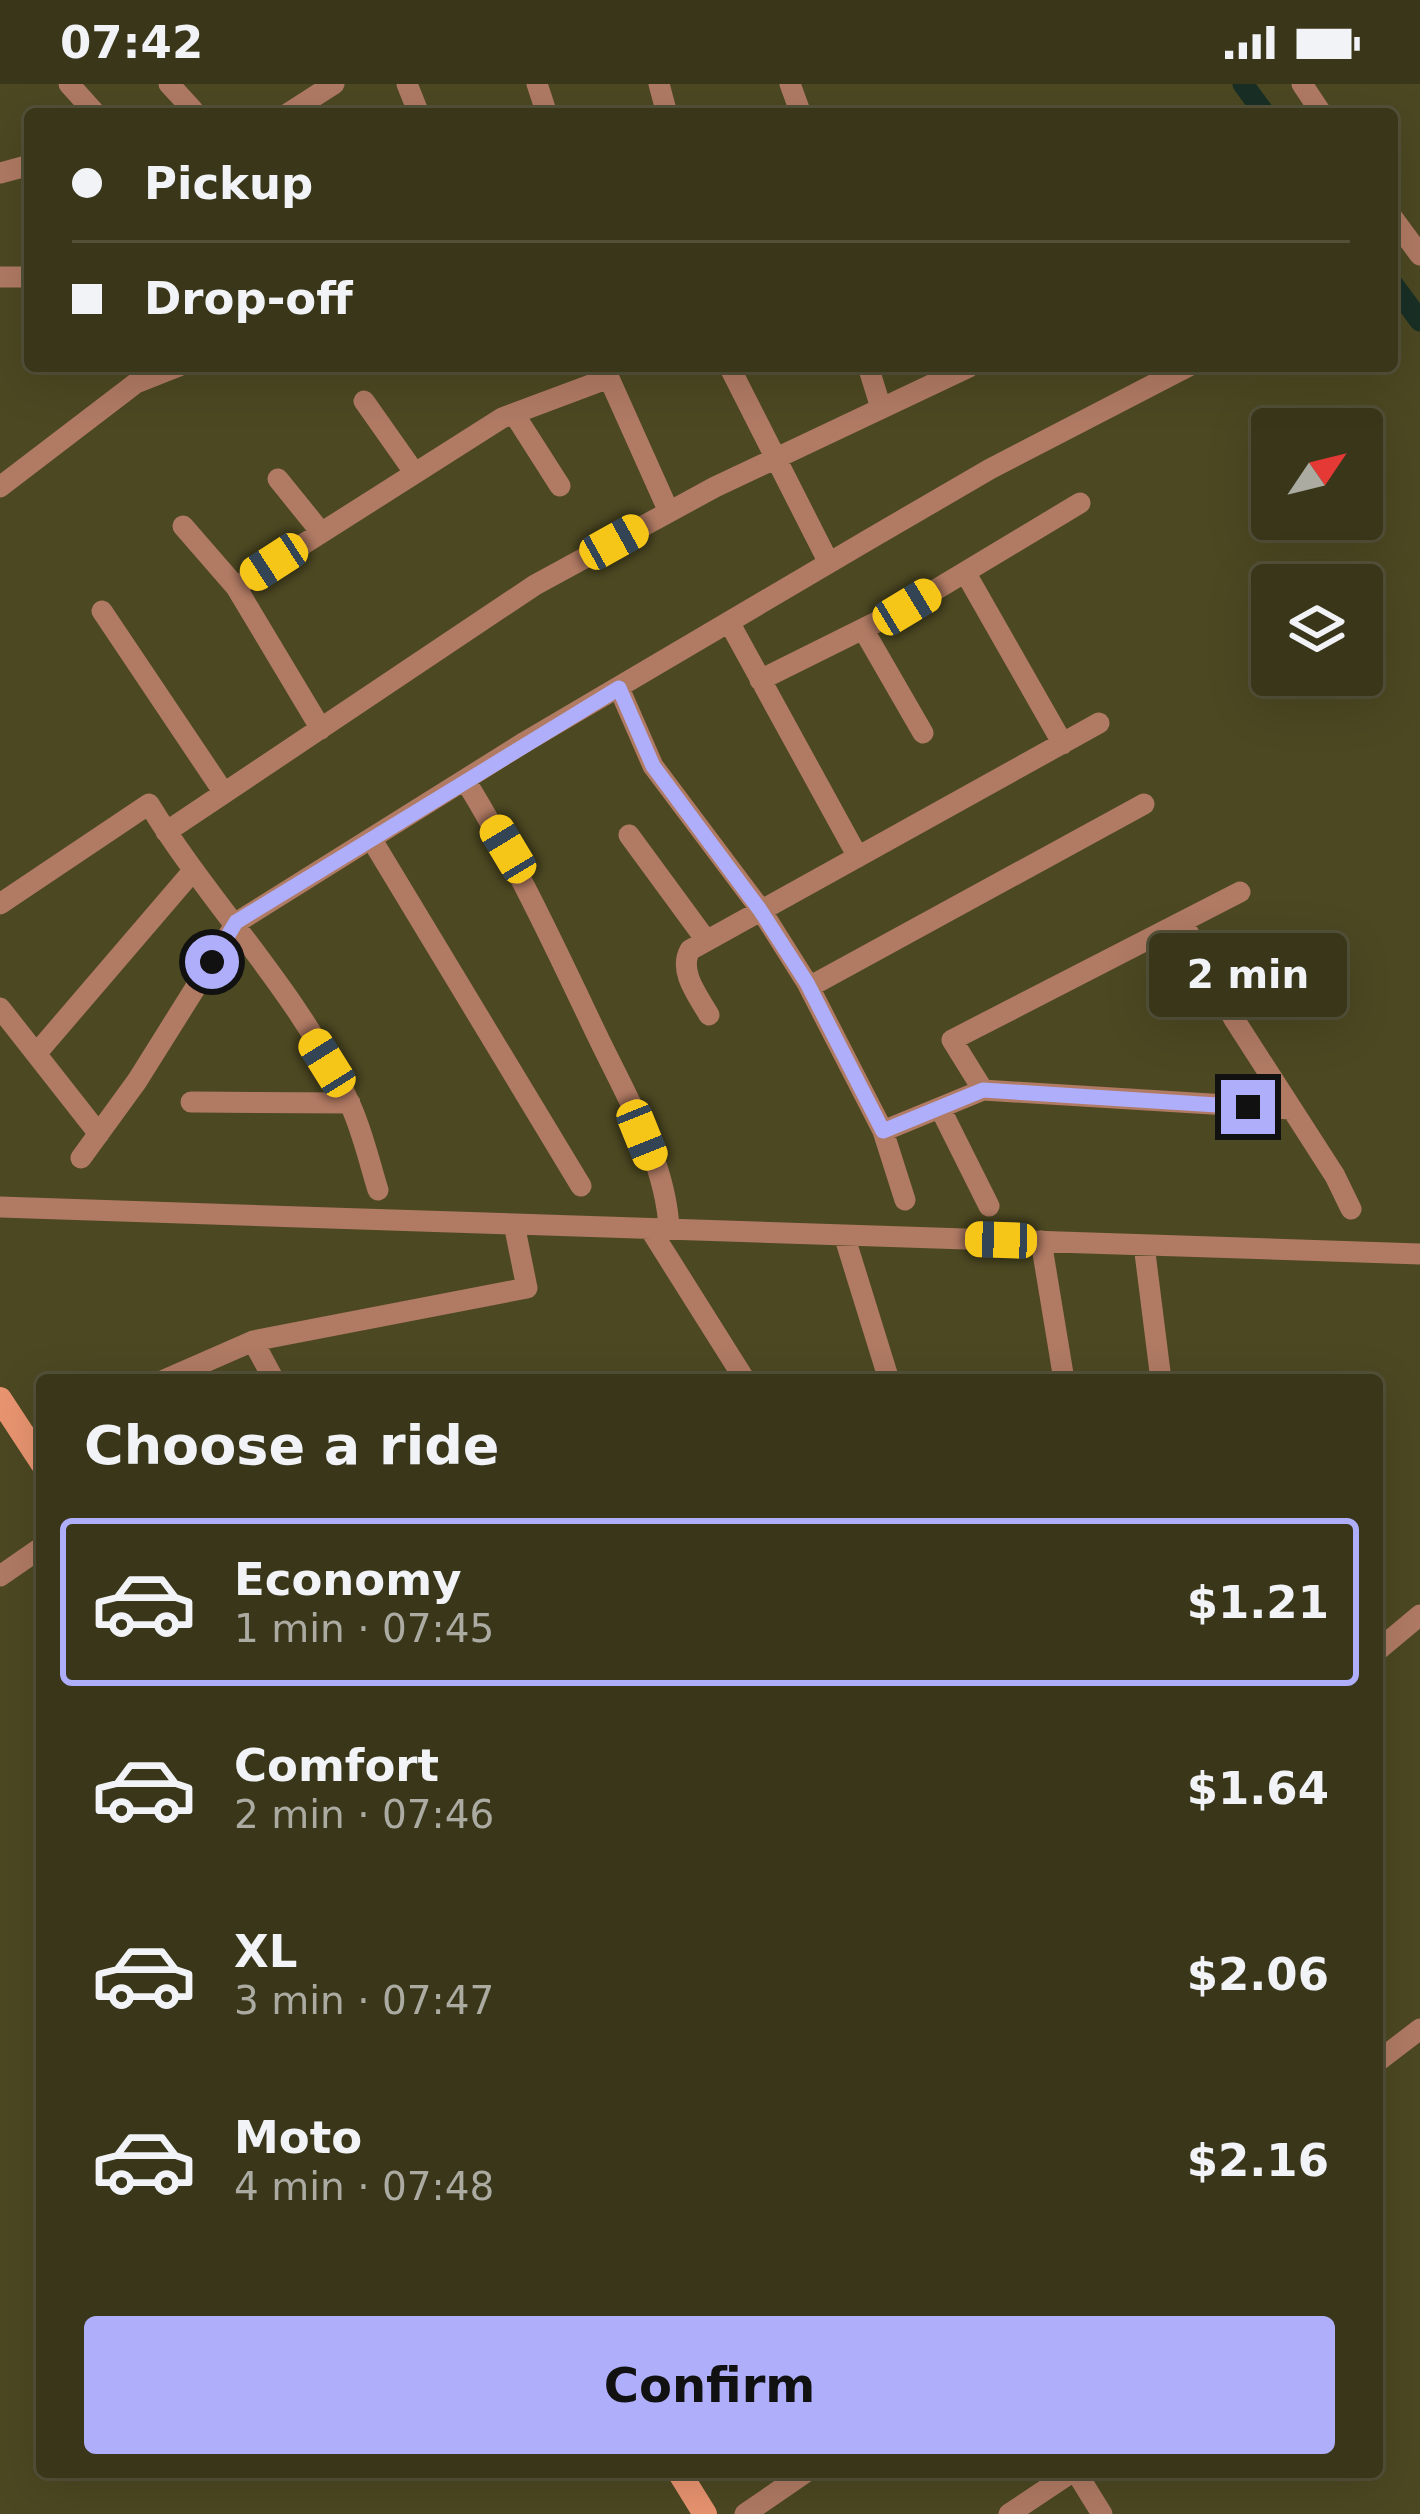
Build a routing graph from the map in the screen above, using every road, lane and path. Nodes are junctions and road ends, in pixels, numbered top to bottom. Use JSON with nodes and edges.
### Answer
{"nodes":[{"id":1,"x":69,"y":84,"type":"edge"},
{"id":2,"x":169,"y":84,"type":"edge"},
{"id":3,"x":334,"y":84,"type":"edge"},
{"id":4,"x":91,"y":108,"type":"edge"},
{"id":5,"x":191,"y":108,"type":"edge"},
{"id":6,"x":297,"y":108,"type":"edge"},
{"id":7,"x":1405,"y":224,"type":"edge"},
{"id":8,"x":1420,"y":255,"type":"edge"},
{"id":9,"x":163,"y":372,"type":"edge"},
{"id":10,"x":606,"y":372,"type":"edge"},
{"id":11,"x":732,"y":372,"type":"edge"},
{"id":12,"x":870,"y":372,"type":"edge"},
{"id":13,"x":958,"y":372,"type":"edge"},
{"id":14,"x":1177,"y":372,"type":"edge"},
{"id":15,"x":364,"y":401,"type":"dead end"},
{"id":16,"x":881,"y":408,"type":"junction"},
{"id":17,"x":514,"y":413,"type":"junction"},
{"id":18,"x":774,"y":459,"type":"junction"},
{"id":19,"x":414,"y":472,"type":"junction"},
{"id":20,"x":278,"y":479,"type":"dead end"},
{"id":21,"x":560,"y":486,"type":"dead end"},
{"id":22,"x":0,"y":487,"type":"edge"},
{"id":23,"x":1080,"y":503,"type":"dead end"},
{"id":24,"x":669,"y":512,"type":"junction"},
{"id":25,"x":183,"y":526,"type":"dead end"},
{"id":26,"x":320,"y":531,"type":"junction"},
{"id":27,"x":829,"y":563,"type":"junction"},
{"id":28,"x":965,"y":572,"type":"junction"},
{"id":29,"x":236,"y":587,"type":"junction"},
{"id":30,"x":102,"y":611,"type":"dead end"},
{"id":31,"x":729,"y":622,"type":"junction"},
{"id":32,"x":862,"y":629,"type":"junction"},
{"id":33,"x":760,"y":680,"type":"junction"},
{"id":34,"x":619,"y":688,"type":"junction"},
{"id":35,"x":1100,"y":723,"type":"dead end"},
{"id":36,"x":320,"y":729,"type":"junction"},
{"id":37,"x":923,"y":733,"type":"dead end"},
{"id":38,"x":1063,"y":744,"type":"junction"},
{"id":39,"x":465,"y":780,"type":"junction"},
{"id":40,"x":224,"y":793,"type":"junction"},
{"id":41,"x":1144,"y":804,"type":"dead end"},
{"id":42,"x":166,"y":832,"type":"junction"},
{"id":43,"x":629,"y":835,"type":"dead end"},
{"id":44,"x":372,"y":840,"type":"junction"},
{"id":45,"x":858,"y":857,"type":"junction"},
{"id":46,"x":192,"y":872,"type":"junction"},
{"id":47,"x":1240,"y":892,"type":"dead end"},
{"id":48,"x":0,"y":904,"type":"edge"},
{"id":49,"x":760,"y":910,"type":"junction"},
{"id":50,"x":236,"y":922,"type":"junction"},
{"id":51,"x":1184,"y":923,"type":"junction"},
{"id":52,"x":706,"y":940,"type":"junction"},
{"id":53,"x":809,"y":987,"type":"junction"},
{"id":54,"x":0,"y":1009,"type":"edge"},
{"id":55,"x":709,"y":1015,"type":"dead end"},
{"id":56,"x":36,"y":1054,"type":"junction"},
{"id":57,"x":983,"y":1090,"type":"junction"},
{"id":58,"x":191,"y":1102,"type":"dead end"},
{"id":59,"x":350,"y":1103,"type":"junction"},
{"id":60,"x":940,"y":1108,"type":"junction"},
{"id":61,"x":1291,"y":1109,"type":"junction"},
{"id":62,"x":883,"y":1131,"type":"junction"},
{"id":63,"x":99,"y":1134,"type":"junction"},
{"id":64,"x":81,"y":1158,"type":"dead end"},
{"id":65,"x":581,"y":1186,"type":"dead end"},
{"id":66,"x":378,"y":1190,"type":"dead end"},
{"id":67,"x":905,"y":1200,"type":"dead end"},
{"id":68,"x":989,"y":1206,"type":"dead end"},
{"id":69,"x":0,"y":1207,"type":"edge"},
{"id":70,"x":1351,"y":1209,"type":"dead end"},
{"id":71,"x":514,"y":1224,"type":"junction"},
{"id":72,"x":659,"y":1229,"type":"junction"},
{"id":73,"x":844,"y":1235,"type":"junction"},
{"id":74,"x":1041,"y":1241,"type":"junction"},
{"id":75,"x":1144,"y":1245,"type":"junction"},
{"id":76,"x":1420,"y":1254,"type":"edge"},
{"id":77,"x":253,"y":1341,"type":"junction"},
{"id":78,"x":178,"y":1374,"type":"edge"},
{"id":79,"x":271,"y":1374,"type":"edge"},
{"id":80,"x":743,"y":1374,"type":"edge"},
{"id":81,"x":887,"y":1374,"type":"edge"},
{"id":82,"x":1063,"y":1374,"type":"edge"},
{"id":83,"x":1160,"y":1374,"type":"edge"},
{"id":84,"x":0,"y":1399,"type":"edge"},
{"id":85,"x":34,"y":1436,"type":"edge"},
{"id":86,"x":36,"y":1551,"type":"edge"},
{"id":87,"x":0,"y":1576,"type":"edge"},
{"id":88,"x":1420,"y":1615,"type":"edge"},
{"id":89,"x":1383,"y":1647,"type":"edge"},
{"id":90,"x":1420,"y":2029,"type":"edge"},
{"id":91,"x":1383,"y":2057,"type":"edge"},
{"id":92,"x":683,"y":2478,"type":"edge"},
{"id":93,"x":797,"y":2478,"type":"edge"},
{"id":94,"x":1065,"y":2478,"type":"edge"},
{"id":95,"x":1078,"y":2478,"type":"edge"},
{"id":96,"x":705,"y":2514,"type":"edge"},
{"id":97,"x":745,"y":2514,"type":"edge"},
{"id":98,"x":1009,"y":2514,"type":"edge"},
{"id":99,"x":1102,"y":2514,"type":"edge"}],
"edges":[{"from":1,"to":4,"type":"street"},
{"from":2,"to":5,"type":"street"},
{"from":3,"to":6,"type":"street"},
{"from":7,"to":8,"type":"street"},
{"from":9,"to":22,"type":"street"},
{"from":10,"to":17,"type":"street"},
{"from":10,"to":24,"type":"street"},
{"from":11,"to":18,"type":"street"},
{"from":12,"to":16,"type":"street"},
{"from":13,"to":16,"type":"street"},
{"from":14,"to":27,"type":"street"},
{"from":15,"to":19,"type":"street"},
{"from":16,"to":18,"type":"street"},
{"from":17,"to":19,"type":"street"},
{"from":17,"to":21,"type":"street"},
{"from":18,"to":24,"type":"street"},
{"from":18,"to":27,"type":"street"},
{"from":19,"to":26,"type":"street"},
{"from":20,"to":26,"type":"street"},
{"from":23,"to":28,"type":"street"},
{"from":24,"to":36,"type":"street"},
{"from":25,"to":29,"type":"street"},
{"from":26,"to":29,"type":"street"},
{"from":27,"to":31,"type":"street"},
{"from":28,"to":32,"type":"street"},
{"from":28,"to":38,"type":"street"},
{"from":29,"to":36,"type":"street"},
{"from":30,"to":40,"type":"street"},
{"from":31,"to":33,"type":"street"},
{"from":31,"to":34,"type":"street"},
{"from":32,"to":33,"type":"street"},
{"from":32,"to":37,"type":"street"},
{"from":33,"to":45,"type":"street"},
{"from":34,"to":39,"type":"street"},
{"from":34,"to":49,"type":"street"},
{"from":35,"to":38,"type":"street"},
{"from":36,"to":40,"type":"street"},
{"from":38,"to":45,"type":"street"},
{"from":39,"to":44,"type":"street"},
{"from":39,"to":72,"type":"street"},
{"from":40,"to":42,"type":"street"},
{"from":41,"to":53,"type":"street"},
{"from":42,"to":46,"type":"street"},
{"from":42,"to":48,"type":"street"},
{"from":43,"to":52,"type":"street"},
{"from":44,"to":50,"type":"street"},
{"from":44,"to":65,"type":"street"},
{"from":45,"to":49,"type":"street"},
{"from":46,"to":50,"type":"street"},
{"from":46,"to":56,"type":"street"},
{"from":47,"to":51,"type":"street"},
{"from":49,"to":52,"type":"street"},
{"from":49,"to":53,"type":"street"},
{"from":50,"to":59,"type":"street"},
{"from":50,"to":63,"type":"street"},
{"from":51,"to":57,"type":"street"},
{"from":51,"to":61,"type":"street"},
{"from":52,"to":55,"type":"street"},
{"from":53,"to":62,"type":"street"},
{"from":54,"to":56,"type":"street"},
{"from":56,"to":63,"type":"street"},
{"from":57,"to":60,"type":"street"},
{"from":57,"to":61,"type":"street"},
{"from":58,"to":59,"type":"street"},
{"from":59,"to":66,"type":"street"},
{"from":60,"to":62,"type":"street"},
{"from":60,"to":68,"type":"street"},
{"from":61,"to":70,"type":"street"},
{"from":62,"to":67,"type":"street"},
{"from":63,"to":64,"type":"street"},
{"from":69,"to":71,"type":"street"},
{"from":71,"to":72,"type":"street"},
{"from":71,"to":77,"type":"street"},
{"from":72,"to":73,"type":"street"},
{"from":72,"to":80,"type":"street"},
{"from":73,"to":74,"type":"street"},
{"from":73,"to":81,"type":"street"},
{"from":74,"to":75,"type":"street"},
{"from":74,"to":82,"type":"street"},
{"from":75,"to":76,"type":"street"},
{"from":75,"to":83,"type":"street"},
{"from":77,"to":78,"type":"street"},
{"from":77,"to":79,"type":"street"},
{"from":84,"to":85,"type":"main road"},
{"from":86,"to":87,"type":"street"},
{"from":88,"to":89,"type":"street"},
{"from":90,"to":91,"type":"street"},
{"from":92,"to":96,"type":"main road"},
{"from":93,"to":97,"type":"street"},
{"from":94,"to":98,"type":"street"},
{"from":95,"to":99,"type":"street"}]}
